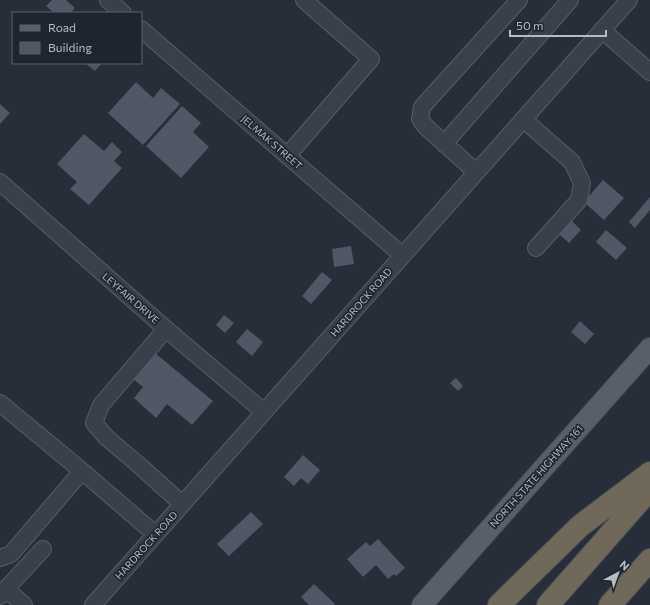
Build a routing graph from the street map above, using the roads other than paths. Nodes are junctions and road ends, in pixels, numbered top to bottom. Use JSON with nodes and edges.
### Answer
{"nodes":[{"id":1,"x":108,"y":0,"type":"edge"},
{"id":2,"x":304,"y":0,"type":"edge"},
{"id":3,"x":518,"y":0,"type":"edge"},
{"id":4,"x":570,"y":0,"type":"edge"},
{"id":5,"x":629,"y":0,"type":"edge"},
{"id":6,"x":122,"y":12,"type":"edge"},
{"id":7,"x":142,"y":30,"type":"edge"},
{"id":8,"x":602,"y":30,"type":"junction"},
{"id":9,"x":648,"y":65,"type":"edge"},
{"id":10,"x":523,"y":119,"type":"junction"},
{"id":11,"x":444,"y":144,"type":"junction"},
{"id":12,"x":287,"y":156,"type":"junction"},
{"id":13,"x":476,"y":172,"type":"junction"},
{"id":14,"x":0,"y":182,"type":"edge"},
{"id":15,"x":536,"y":248,"type":"dead end"},
{"id":16,"x":402,"y":255,"type":"junction"},
{"id":17,"x":166,"y":329,"type":"junction"},
{"id":18,"x":650,"y":348,"type":"edge"},
{"id":19,"x":0,"y":403,"type":"edge"},
{"id":20,"x":264,"y":412,"type":"junction"},
{"id":21,"x":82,"y":471,"type":"junction"},
{"id":22,"x":650,"y":473,"type":"edge"},
{"id":23,"x":650,"y":489,"type":"edge"},
{"id":24,"x":182,"y":504,"type":"junction"},
{"id":25,"x":156,"y":534,"type":"junction"},
{"id":26,"x":43,"y":549,"type":"dead end"},
{"id":27,"x":0,"y":558,"type":"edge"},
{"id":28,"x":643,"y":568,"type":"edge"},
{"id":29,"x":3,"y":593,"type":"edge"},
{"id":30,"x":24,"y":605,"type":"edge"},
{"id":31,"x":93,"y":605,"type":"edge"},
{"id":32,"x":422,"y":605,"type":"edge"},
{"id":33,"x":499,"y":605,"type":"edge"},
{"id":34,"x":548,"y":605,"type":"edge"},
{"id":35,"x":610,"y":605,"type":"edge"}],
"edges":[{"from":1,"to":6,"type":"street"},
{"from":2,"to":12,"type":"street"},
{"from":3,"to":11,"type":"street"},
{"from":4,"to":11,"type":"street"},
{"from":5,"to":8,"type":"street","name":"HARDROCK ROAD"},
{"from":7,"to":12,"type":"street","name":"JELMAK STREET"},
{"from":8,"to":9,"type":"street"},
{"from":8,"to":10,"type":"street","name":"HARDROCK ROAD"},
{"from":10,"to":13,"type":"street","name":"HARDROCK ROAD"},
{"from":10,"to":15,"type":"street"},
{"from":11,"to":13,"type":"street"},
{"from":12,"to":16,"type":"street","name":"JELMAK STREET"},
{"from":13,"to":16,"type":"street","name":"HARDROCK ROAD"},
{"from":14,"to":17,"type":"street","name":"LEYFAIR DRIVE"},
{"from":16,"to":20,"type":"street","name":"HARDROCK ROAD"},
{"from":17,"to":20,"type":"street","name":"LEYFAIR DRIVE"},
{"from":17,"to":24,"type":"street"},
{"from":18,"to":32,"type":"main road","name":"NORTH STATE HIGHWAY 161"},
{"from":19,"to":21,"type":"street"},
{"from":20,"to":24,"type":"street","name":"HARDROCK ROAD"},
{"from":21,"to":25,"type":"street"},
{"from":21,"to":27,"type":"street"},
{"from":22,"to":33,"type":"highway"},
{"from":23,"to":34,"type":"highway"},
{"from":24,"to":25,"type":"street","name":"HARDROCK ROAD"},
{"from":25,"to":31,"type":"street","name":"HARDROCK ROAD"},
{"from":26,"to":29,"type":"street"},
{"from":28,"to":35,"type":"highway"},
{"from":29,"to":30,"type":"street"}]}
